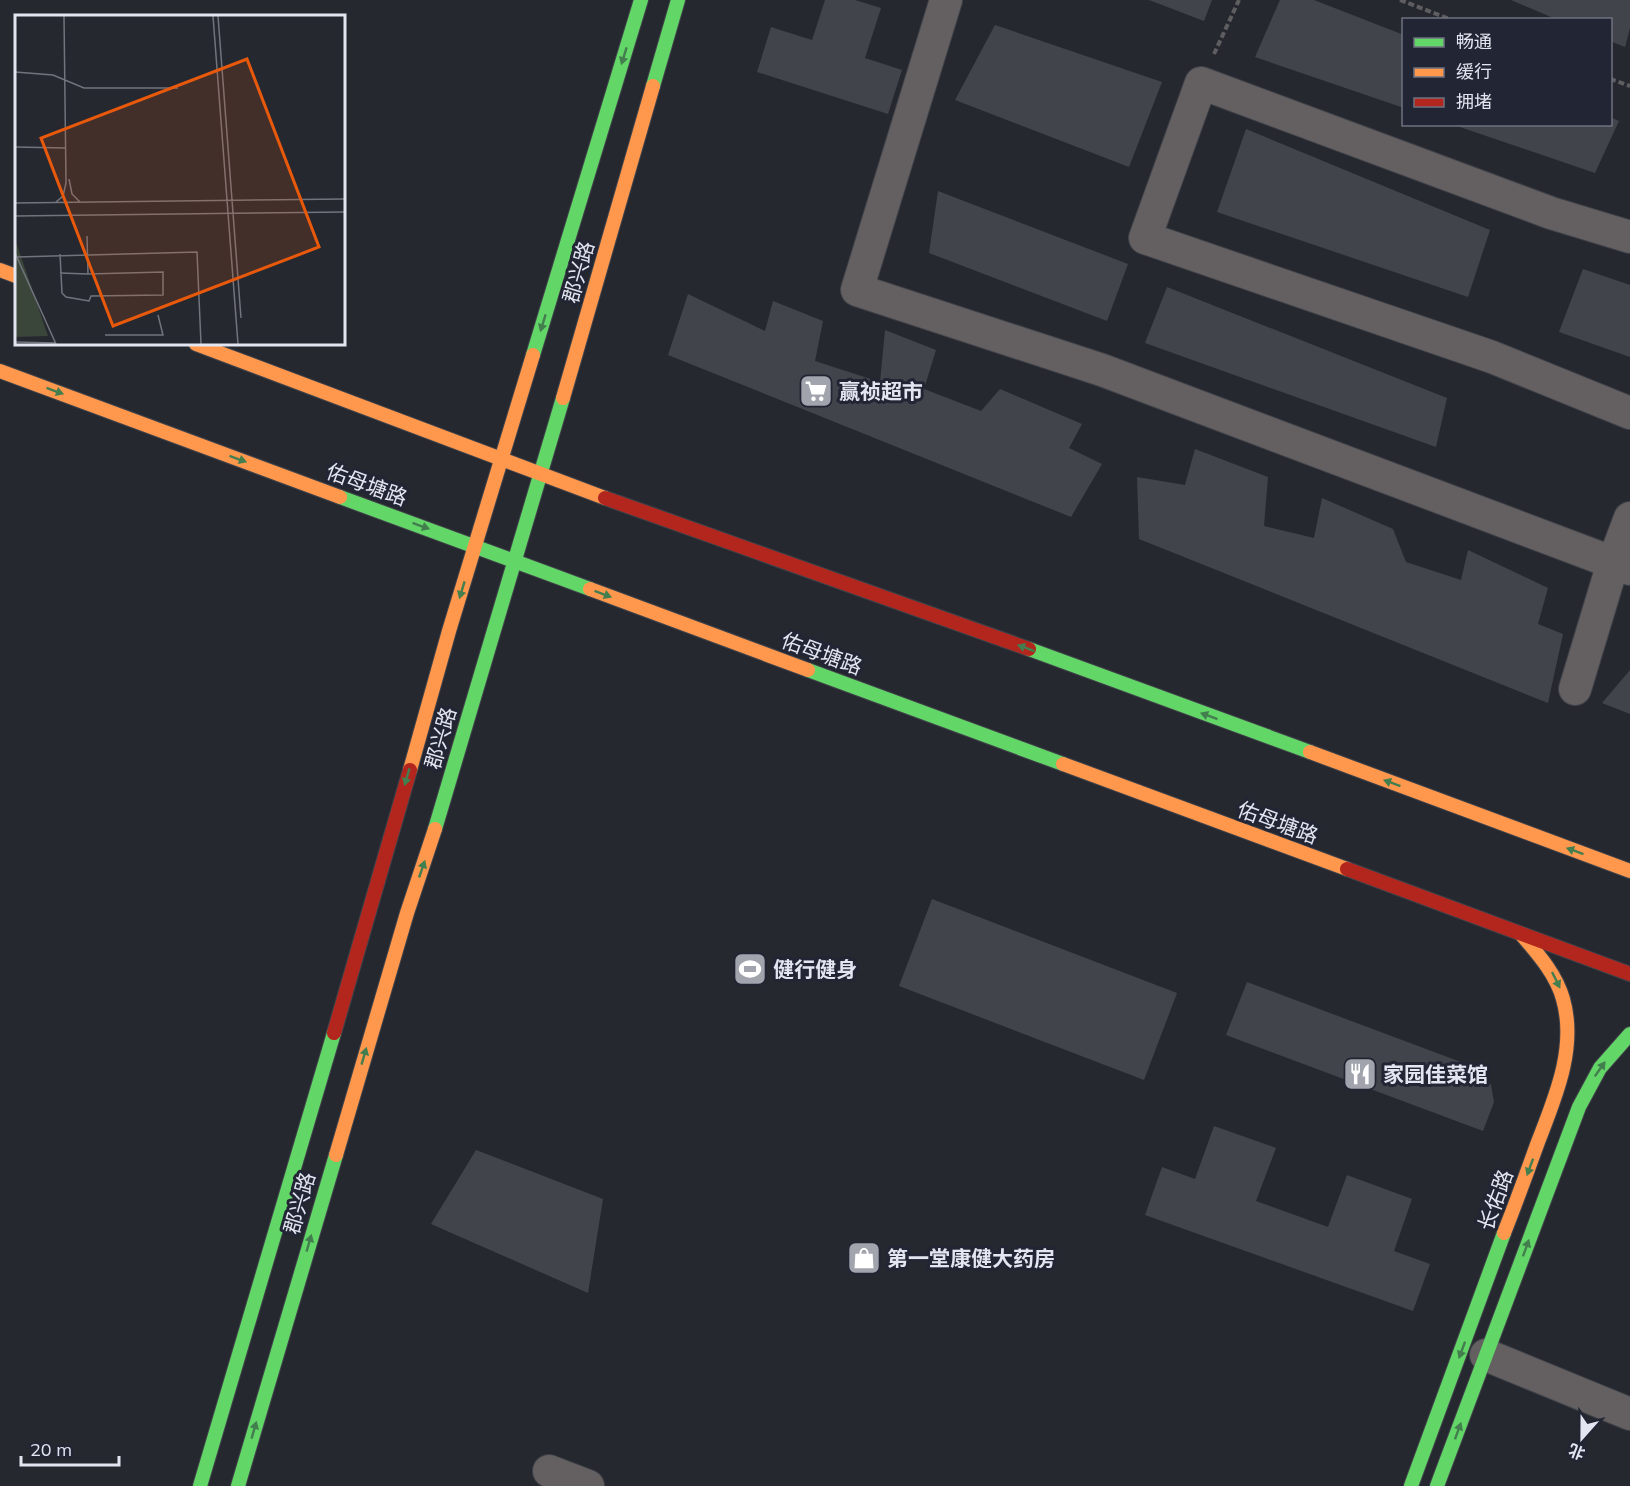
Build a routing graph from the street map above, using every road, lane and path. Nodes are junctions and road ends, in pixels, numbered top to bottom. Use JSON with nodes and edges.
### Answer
{"nodes":[{"id":1,"x":641,"y":0,"type":"edge"},
{"id":2,"x":678,"y":0,"type":"edge"},
{"id":3,"x":946,"y":0,"type":"edge"},
{"id":4,"x":1239,"y":0,"type":"edge"},
{"id":5,"x":1400,"y":0,"type":"edge"},
{"id":6,"x":1447,"y":18,"type":"edge"},
{"id":7,"x":1612,"y":79,"type":"edge"},
{"id":8,"x":1202,"y":83,"type":"junction"},
{"id":9,"x":1630,"y":86,"type":"edge"},
{"id":10,"x":1630,"y":237,"type":"edge"},
{"id":11,"x":0,"y":270,"type":"edge"},
{"id":12,"x":15,"y":276,"type":"edge"},
{"id":13,"x":199,"y":345,"type":"edge"},
{"id":14,"x":0,"y":371,"type":"edge"},
{"id":15,"x":1630,"y":413,"type":"edge"},
{"id":16,"x":502,"y":459,"type":"junction"},
{"id":17,"x":541,"y":474,"type":"junction"},
{"id":18,"x":1630,"y":518,"type":"edge"},
{"id":19,"x":475,"y":546,"type":"junction"},
{"id":20,"x":514,"y":561,"type":"junction"},
{"id":21,"x":1622,"y":566,"type":"edge"},
{"id":22,"x":1575,"y":689,"type":"dead end"},
{"id":23,"x":1630,"y":872,"type":"edge"},
{"id":24,"x":1521,"y":934,"type":"junction"},
{"id":25,"x":1630,"y":974,"type":"edge"},
{"id":26,"x":1630,"y":1034,"type":"edge"},
{"id":27,"x":1486,"y":1356,"type":"junction"},
{"id":28,"x":1630,"y":1414,"type":"edge"},
{"id":29,"x":549,"y":1471,"type":"dead end"},
{"id":30,"x":200,"y":1486,"type":"edge"},
{"id":31,"x":238,"y":1486,"type":"edge"},
{"id":32,"x":588,"y":1486,"type":"edge"},
{"id":33,"x":1412,"y":1486,"type":"edge"},
{"id":34,"x":1437,"y":1486,"type":"edge"}],
"edges":[{"from":1,"to":16,"type":"main road","name":"郡兴路","one_way":true},
{"from":2,"to":17,"type":"main road","name":"郡兴路"},
{"from":3,"to":21,"type":"street"},
{"from":4,"to":8,"type":"path"},
{"from":5,"to":6,"type":"path"},
{"from":7,"to":9,"type":"path"},
{"from":8,"to":10,"type":"street"},
{"from":8,"to":15,"type":"street"},
{"from":11,"to":12,"type":"main road"},
{"from":13,"to":16,"type":"main road"},
{"from":14,"to":19,"type":"main road","name":"佑母塘路","one_way":true},
{"from":16,"to":17,"type":"main road"},
{"from":16,"to":19,"type":"main road","name":"郡兴路"},
{"from":17,"to":20,"type":"main road","name":"郡兴路"},
{"from":23,"to":17,"type":"main road","one_way":true},
{"from":18,"to":21,"type":"street"},
{"from":19,"to":20,"type":"main road","name":"佑母塘路"},
{"from":19,"to":30,"type":"main road","name":"郡兴路","one_way":true},
{"from":20,"to":24,"type":"main road","name":"佑母塘路","one_way":true},
{"from":31,"to":20,"type":"main road","name":"郡兴路","one_way":true},
{"from":21,"to":22,"type":"street"},
{"from":24,"to":25,"type":"main road","name":"佑母塘路"},
{"from":24,"to":33,"type":"main road","name":"长佑路","one_way":true},
{"from":27,"to":26,"type":"main road","one_way":true},
{"from":27,"to":28,"type":"street"},
{"from":34,"to":27,"type":"main road","one_way":true},
{"from":29,"to":32,"type":"street"}]}
